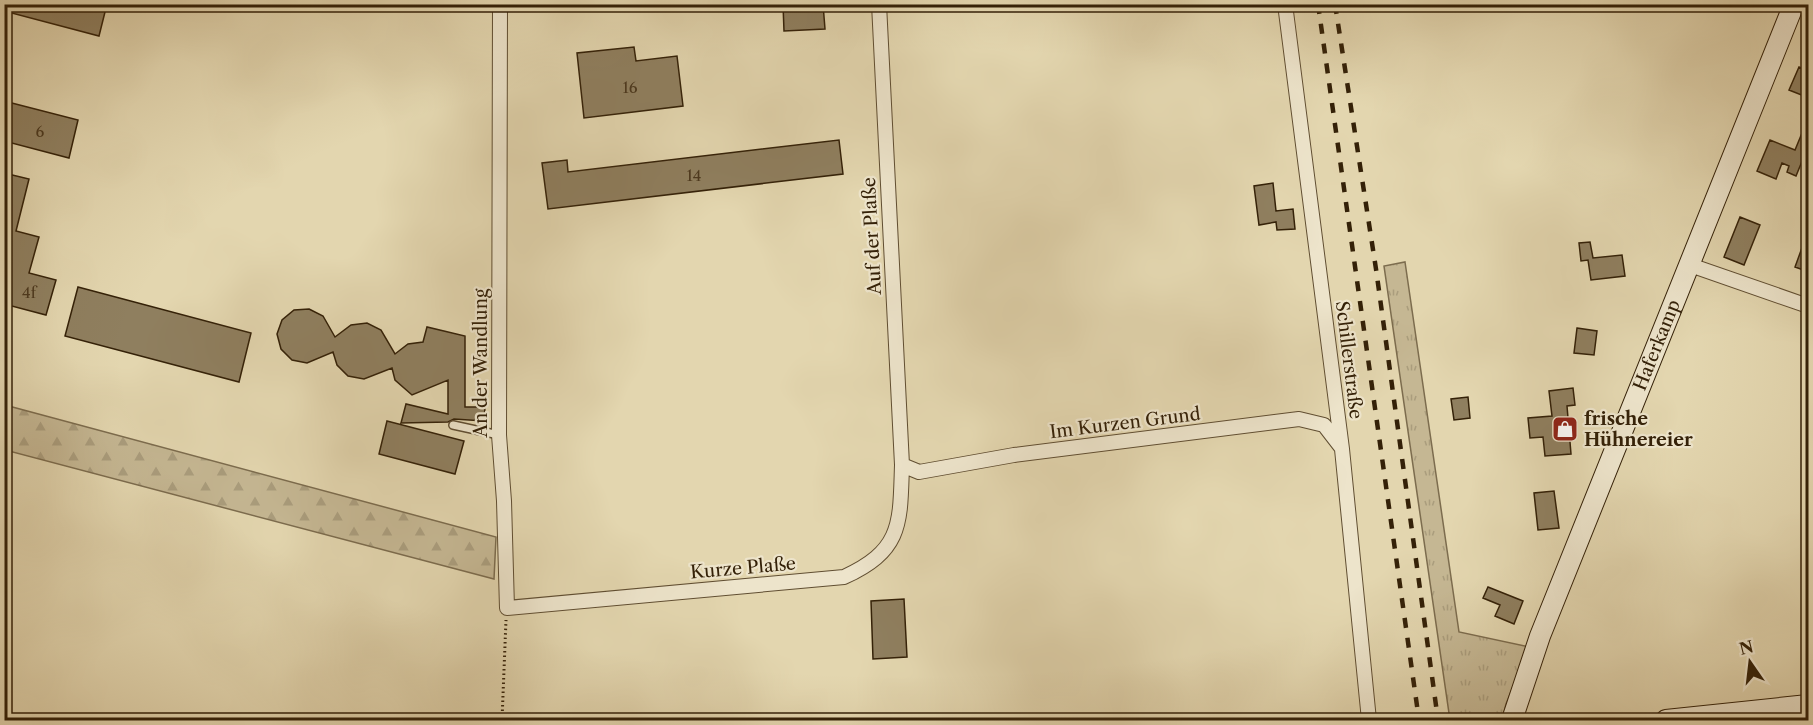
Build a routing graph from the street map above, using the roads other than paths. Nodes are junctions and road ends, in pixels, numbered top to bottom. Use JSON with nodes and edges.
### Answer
{"nodes":[{"id":1,"x":500,"y":4,"type":"edge"},
{"id":2,"x":879,"y":4,"type":"edge"},
{"id":3,"x":1285,"y":4,"type":"edge"},
{"id":4,"x":1794,"y":4,"type":"edge"},
{"id":5,"x":1690,"y":265,"type":"junction"},
{"id":6,"x":1809,"y":306,"type":"edge"},
{"id":7,"x":453,"y":425,"type":"dead end"},
{"id":8,"x":499,"y":435,"type":"junction"},
{"id":9,"x":1342,"y":448,"type":"junction"},
{"id":10,"x":902,"y":465,"type":"junction"},
{"id":11,"x":507,"y":608,"type":"joint"},
{"id":12,"x":1809,"y":705,"type":"edge"},
{"id":13,"x":1369,"y":720,"type":"edge"},
{"id":14,"x":1512,"y":720,"type":"edge"},
{"id":15,"x":1666,"y":720,"type":"edge"}],
"edges":[{"from":1,"to":8,"type":"street","name":"An der Wandlung"},
{"from":2,"to":10,"type":"street","name":"Auf der Plaße"},
{"from":3,"to":9,"type":"street","name":"Schillerstraße"},
{"from":4,"to":5,"type":"street","name":"Haferkamp"},
{"from":5,"to":6,"type":"street"},
{"from":5,"to":14,"type":"street","name":"Haferkamp"},
{"from":7,"to":8,"type":"lane"},
{"from":8,"to":11,"type":"street","name":"An der Wandlung"},
{"from":9,"to":10,"type":"street","name":"Im Kurzen Grund"},
{"from":9,"to":13,"type":"street","name":"Schillerstraße"},
{"from":10,"to":11,"type":"street","name":"Kurze Plaße"},
{"from":12,"to":15,"type":"street"}]}
